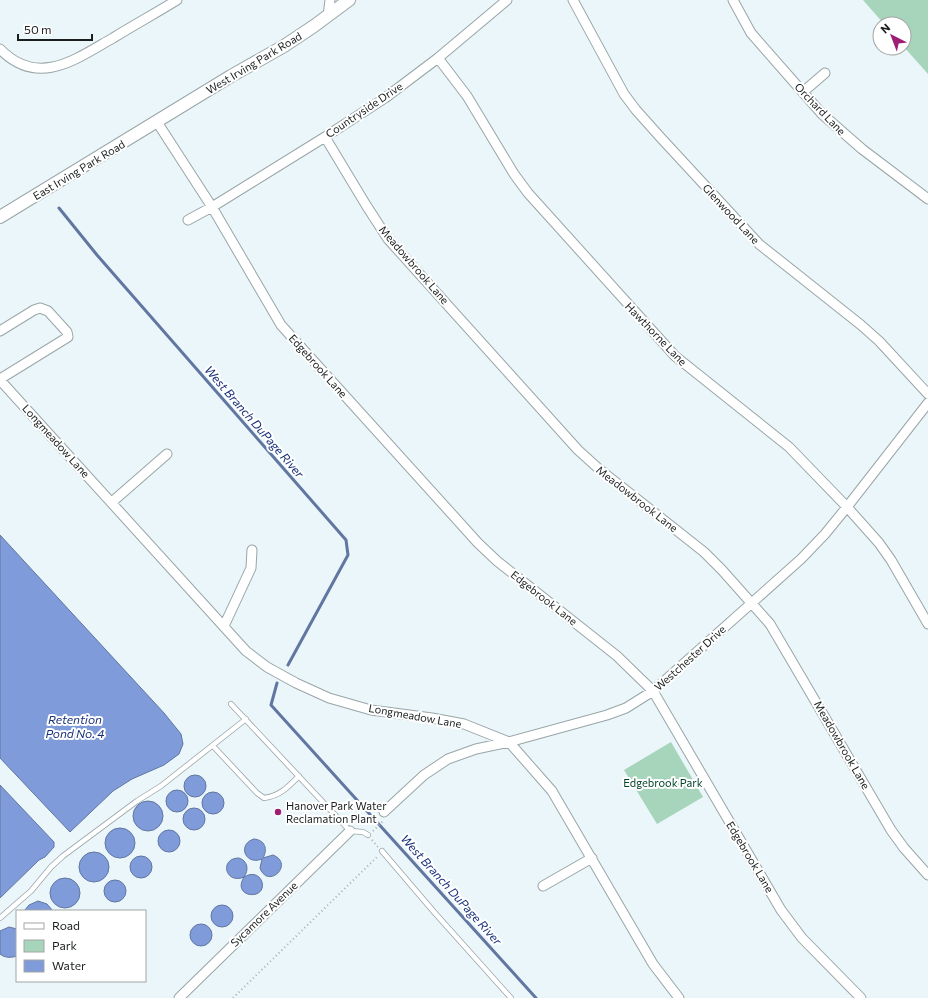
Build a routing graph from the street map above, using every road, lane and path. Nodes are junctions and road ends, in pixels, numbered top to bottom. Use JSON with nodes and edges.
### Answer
{"nodes":[{"id":1,"x":330,"y":0,"type":"edge"},
{"id":2,"x":349,"y":0,"type":"edge"},
{"id":3,"x":507,"y":0,"type":"edge"},
{"id":4,"x":573,"y":0,"type":"edge"},
{"id":5,"x":733,"y":0,"type":"edge"},
{"id":6,"x":173,"y":1,"type":"edge"},
{"id":7,"x":328,"y":16,"type":"junction"},
{"id":8,"x":0,"y":49,"type":"edge"},
{"id":9,"x":438,"y":58,"type":"junction"},
{"id":10,"x":825,"y":72,"type":"dead end"},
{"id":11,"x":803,"y":92,"type":"junction"},
{"id":12,"x":157,"y":122,"type":"junction"},
{"id":13,"x":326,"y":137,"type":"junction"},
{"id":14,"x":928,"y":199,"type":"edge"},
{"id":15,"x":212,"y":207,"type":"junction"},
{"id":16,"x":0,"y":217,"type":"edge"},
{"id":17,"x":188,"y":220,"type":"dead end"},
{"id":18,"x":0,"y":331,"type":"edge"},
{"id":19,"x":0,"y":379,"type":"edge"},
{"id":20,"x":928,"y":394,"type":"edge"},
{"id":21,"x":928,"y":403,"type":"edge"},
{"id":22,"x":167,"y":454,"type":"dead end"},
{"id":23,"x":112,"y":502,"type":"junction"},
{"id":24,"x":847,"y":507,"type":"junction"},
{"id":25,"x":252,"y":550,"type":"dead end"},
{"id":26,"x":752,"y":603,"type":"junction"},
{"id":27,"x":928,"y":624,"type":"edge"},
{"id":28,"x":224,"y":626,"type":"junction"},
{"id":29,"x":653,"y":691,"type":"junction"},
{"id":30,"x":232,"y":704,"type":"dead end"},
{"id":31,"x":246,"y":719,"type":"junction"},
{"id":32,"x":509,"y":742,"type":"junction"},
{"id":33,"x":213,"y":746,"type":"junction"},
{"id":34,"x":299,"y":776,"type":"junction"},
{"id":35,"x":384,"y":816,"type":"joint"},
{"id":36,"x":350,"y":831,"type":"junction"},
{"id":37,"x":368,"y":835,"type":"junction"},
{"id":38,"x":382,"y":851,"type":"junction"},
{"id":39,"x":592,"y":858,"type":"junction"},
{"id":40,"x":928,"y":875,"type":"edge"},
{"id":41,"x":543,"y":886,"type":"dead end"},
{"id":42,"x":0,"y":918,"type":"edge"},
{"id":43,"x":179,"y":998,"type":"edge"},
{"id":44,"x":233,"y":998,"type":"edge"},
{"id":45,"x":511,"y":998,"type":"edge"},
{"id":46,"x":679,"y":998,"type":"edge"},
{"id":47,"x":861,"y":998,"type":"edge"}],
"edges":[{"from":1,"to":7,"type":"street"},
{"from":2,"to":7,"type":"main road","name":"West Irving Park Road"},
{"from":3,"to":9,"type":"street","name":"Countryside Drive"},
{"from":4,"to":20,"type":"street","name":"Glenwood Lane"},
{"from":5,"to":11,"type":"street","name":"Orchard Lane"},
{"from":6,"to":8,"type":"street"},
{"from":7,"to":12,"type":"main road","name":"West Irving Park Road"},
{"from":9,"to":13,"type":"street","name":"Countryside Drive"},
{"from":9,"to":24,"type":"street","name":"Hawthorne Lane"},
{"from":10,"to":11,"type":"street"},
{"from":11,"to":14,"type":"street","name":"Orchard Lane"},
{"from":12,"to":15,"type":"street","name":"Edgebrook Lane"},
{"from":12,"to":16,"type":"main road","name":"East Irving Park Road"},
{"from":13,"to":15,"type":"street","name":"Countryside Drive"},
{"from":13,"to":26,"type":"street","name":"Meadowbrook Lane"},
{"from":15,"to":17,"type":"street"},
{"from":15,"to":29,"type":"street","name":"Edgebrook Lane"},
{"from":18,"to":19,"type":"street","name":"Longmeadow Lane"},
{"from":19,"to":23,"type":"street","name":"Longmeadow Lane"},
{"from":21,"to":24,"type":"street","name":"Westchester Drive"},
{"from":22,"to":23,"type":"street"},
{"from":23,"to":28,"type":"street","name":"Longmeadow Lane"},
{"from":24,"to":26,"type":"street","name":"Westchester Drive"},
{"from":24,"to":27,"type":"street","name":"Hawthorne Lane"},
{"from":25,"to":28,"type":"street"},
{"from":26,"to":29,"type":"street","name":"Westchester Drive"},
{"from":26,"to":40,"type":"street","name":"Meadowbrook Lane"},
{"from":28,"to":32,"type":"street","name":"Longmeadow Lane"},
{"from":29,"to":32,"type":"street","name":"Westchester Drive"},
{"from":29,"to":47,"type":"street","name":"Edgebrook Lane"},
{"from":30,"to":31,"type":"lane"},
{"from":31,"to":33,"type":"lane"},
{"from":31,"to":34,"type":"lane"},
{"from":32,"to":35,"type":"street","name":"Westchester Drive"},
{"from":32,"to":39,"type":"street","name":"Longmeadow Lane"},
{"from":33,"to":34,"type":"lane"},
{"from":33,"to":42,"type":"lane"},
{"from":34,"to":36,"type":"lane"},
{"from":35,"to":37,"type":"path"},
{"from":36,"to":37,"type":"lane"},
{"from":36,"to":43,"type":"street","name":"Sycamore Avenue"},
{"from":37,"to":38,"type":"path"},
{"from":38,"to":44,"type":"path"},
{"from":38,"to":45,"type":"lane"},
{"from":39,"to":41,"type":"street"},
{"from":39,"to":46,"type":"street","name":"Longmeadow Lane"}]}
